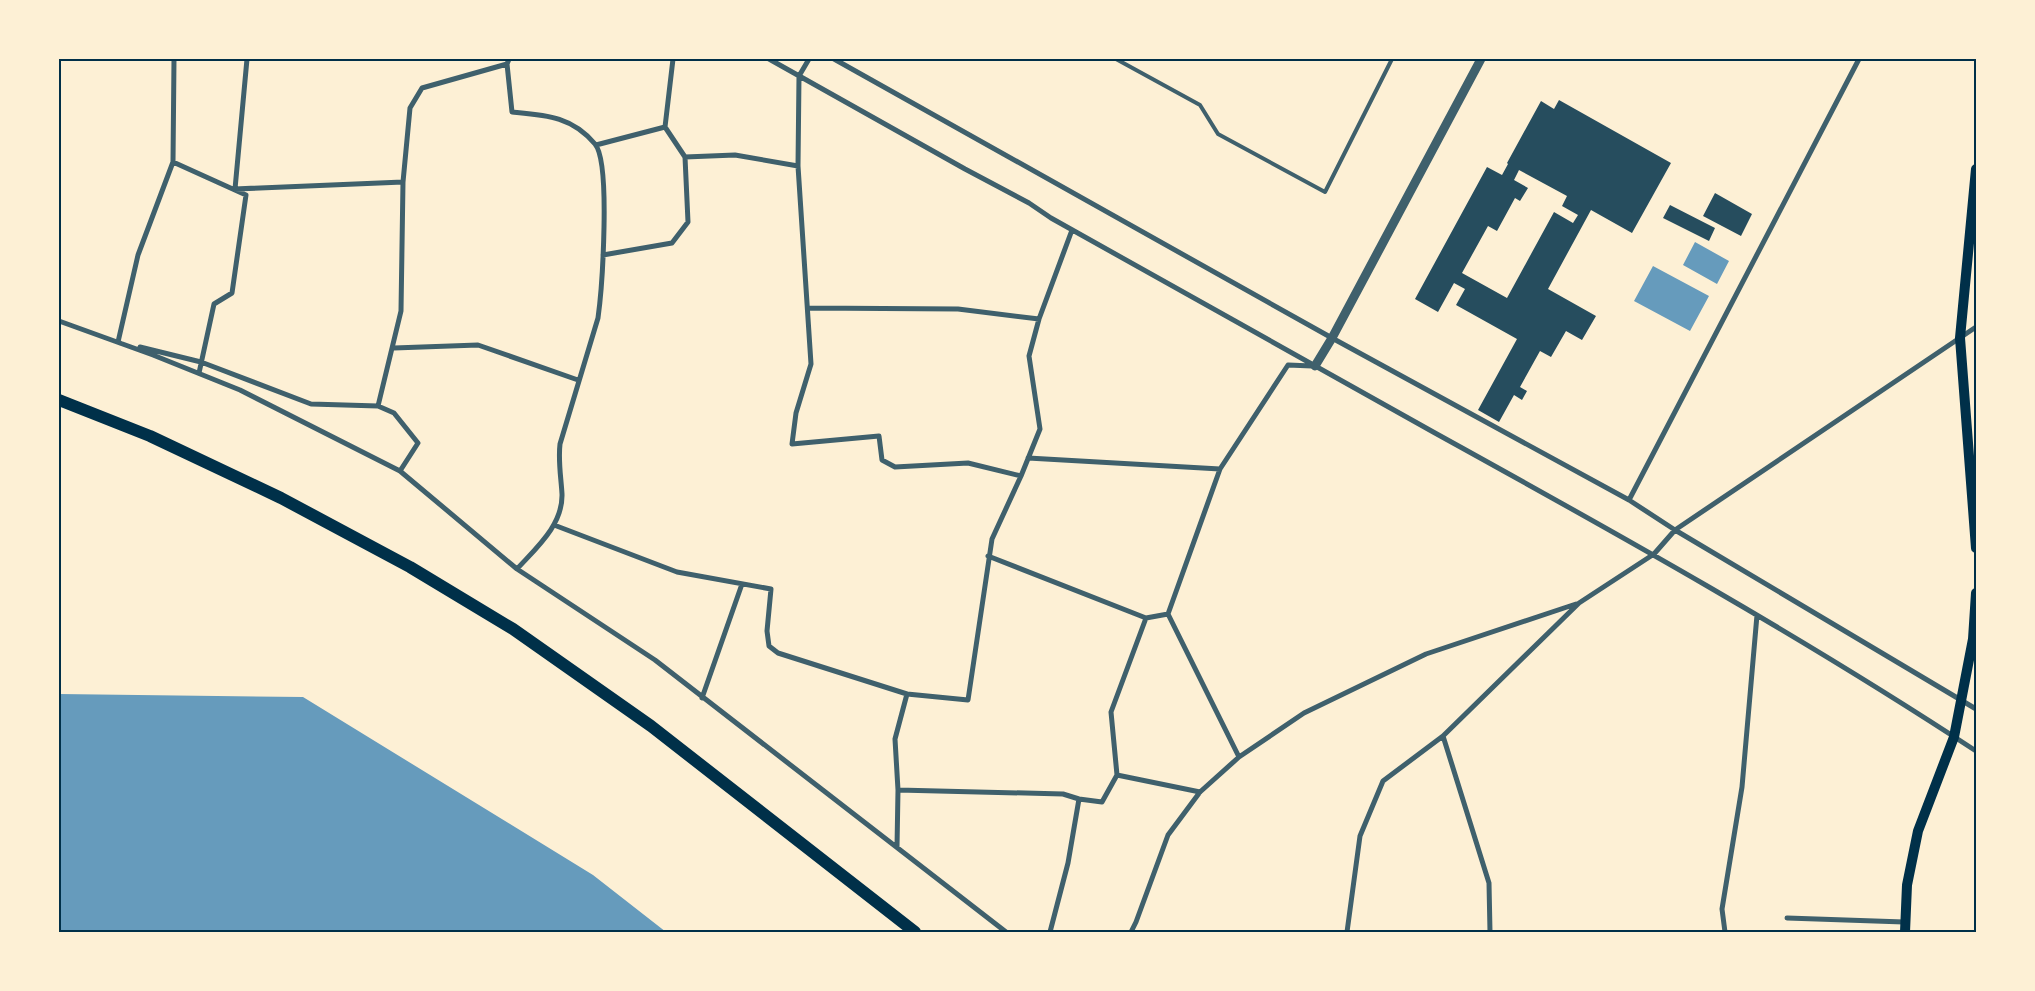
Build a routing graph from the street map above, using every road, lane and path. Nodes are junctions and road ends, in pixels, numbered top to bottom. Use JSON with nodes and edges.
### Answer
{"nodes":[{"id":1,"x":174,"y":59,"type":"edge"},
{"id":2,"x":247,"y":59,"type":"edge"},
{"id":3,"x":673,"y":59,"type":"edge"},
{"id":4,"x":769,"y":59,"type":"edge"},
{"id":5,"x":809,"y":59,"type":"edge"},
{"id":6,"x":834,"y":59,"type":"edge"},
{"id":7,"x":1116,"y":59,"type":"edge"},
{"id":8,"x":1391,"y":59,"type":"edge"},
{"id":9,"x":1481,"y":59,"type":"edge"},
{"id":10,"x":1859,"y":59,"type":"edge"},
{"id":11,"x":508,"y":61,"type":"edge"},
{"id":12,"x":799,"y":76,"type":"junction"},
{"id":13,"x":665,"y":127,"type":"junction"},
{"id":14,"x":596,"y":145,"type":"junction"},
{"id":15,"x":685,"y":157,"type":"junction"},
{"id":16,"x":173,"y":162,"type":"junction"},
{"id":17,"x":798,"y":166,"type":"junction"},
{"id":18,"x":1976,"y":168,"type":"edge"},
{"id":19,"x":404,"y":182,"type":"junction"},
{"id":20,"x":235,"y":189,"type":"junction"},
{"id":21,"x":1072,"y":230,"type":"junction"},
{"id":22,"x":603,"y":255,"type":"junction"},
{"id":23,"x":808,"y":308,"type":"junction"},
{"id":24,"x":1039,"y":319,"type":"junction"},
{"id":25,"x":59,"y":321,"type":"edge"},
{"id":26,"x":1976,"y":327,"type":"edge"},
{"id":27,"x":1332,"y":338,"type":"junction"},
{"id":28,"x":1960,"y":338,"type":"junction"},
{"id":29,"x":118,"y":342,"type":"junction"},
{"id":30,"x":394,"y":348,"type":"junction"},
{"id":31,"x":201,"y":362,"type":"junction"},
{"id":32,"x":1315,"y":366,"type":"junction"},
{"id":33,"x":198,"y":373,"type":"junction"},
{"id":34,"x":578,"y":380,"type":"junction"},
{"id":35,"x":59,"y":400,"type":"edge"},
{"id":36,"x":378,"y":406,"type":"junction"},
{"id":37,"x":1028,"y":458,"type":"junction"},
{"id":38,"x":1220,"y":469,"type":"junction"},
{"id":39,"x":400,"y":471,"type":"junction"},
{"id":40,"x":1021,"y":476,"type":"junction"},
{"id":41,"x":1629,"y":500,"type":"junction"},
{"id":42,"x":554,"y":526,"type":"junction"},
{"id":43,"x":1675,"y":530,"type":"junction"},
{"id":44,"x":1976,"y":533,"type":"edge"},
{"id":45,"x":1976,"y":548,"type":"edge"},
{"id":46,"x":1654,"y":554,"type":"junction"},
{"id":47,"x":988,"y":556,"type":"junction"},
{"id":48,"x":517,"y":569,"type":"junction"},
{"id":49,"x":742,"y":584,"type":"junction"},
{"id":50,"x":1976,"y":593,"type":"edge"},
{"id":51,"x":1579,"y":603,"type":"junction"},
{"id":52,"x":1168,"y":614,"type":"junction"},
{"id":53,"x":1757,"y":615,"type":"junction"},
{"id":54,"x":1146,"y":618,"type":"junction"},
{"id":55,"x":906,"y":694,"type":"junction"},
{"id":56,"x":702,"y":698,"type":"junction"},
{"id":57,"x":1962,"y":700,"type":"junction"},
{"id":58,"x":1976,"y":709,"type":"edge"},
{"id":59,"x":1443,"y":736,"type":"junction"},
{"id":60,"x":1954,"y":737,"type":"junction"},
{"id":61,"x":1976,"y":751,"type":"edge"},
{"id":62,"x":1239,"y":758,"type":"junction"},
{"id":63,"x":1116,"y":775,"type":"junction"},
{"id":64,"x":898,"y":790,"type":"junction"},
{"id":65,"x":1200,"y":792,"type":"junction"},
{"id":66,"x":1079,"y":799,"type":"junction"},
{"id":67,"x":897,"y":847,"type":"junction"},
{"id":68,"x":1787,"y":918,"type":"dead end"},
{"id":69,"x":1905,"y":927,"type":"edge"},
{"id":70,"x":915,"y":932,"type":"edge"},
{"id":71,"x":1006,"y":932,"type":"edge"},
{"id":72,"x":1050,"y":932,"type":"edge"},
{"id":73,"x":1131,"y":932,"type":"edge"},
{"id":74,"x":1347,"y":932,"type":"edge"},
{"id":75,"x":1490,"y":932,"type":"edge"},
{"id":76,"x":1724,"y":932,"type":"edge"}],
"edges":[{"from":1,"to":16,"type":"street"},
{"from":2,"to":20,"type":"street"},
{"from":3,"to":13,"type":"street"},
{"from":4,"to":12,"type":"street"},
{"from":5,"to":12,"type":"street"},
{"from":6,"to":27,"type":"street"},
{"from":7,"to":8,"type":"lane"},
{"from":9,"to":27,"type":"street"},
{"from":10,"to":41,"type":"street"},
{"from":11,"to":14,"type":"street"},
{"from":11,"to":19,"type":"street"},
{"from":12,"to":17,"type":"street"},
{"from":12,"to":21,"type":"street"},
{"from":13,"to":14,"type":"street"},
{"from":13,"to":15,"type":"street"},
{"from":14,"to":22,"type":"street"},
{"from":15,"to":17,"type":"street"},
{"from":15,"to":22,"type":"street"},
{"from":16,"to":20,"type":"street"},
{"from":16,"to":29,"type":"street"},
{"from":17,"to":23,"type":"street"},
{"from":18,"to":28,"type":"main road"},
{"from":19,"to":20,"type":"street"},
{"from":19,"to":30,"type":"street"},
{"from":20,"to":31,"type":"street"},
{"from":21,"to":24,"type":"street"},
{"from":21,"to":32,"type":"street"},
{"from":22,"to":34,"type":"street"},
{"from":23,"to":24,"type":"street"},
{"from":23,"to":40,"type":"street"},
{"from":24,"to":37,"type":"street"},
{"from":25,"to":29,"type":"street"},
{"from":26,"to":28,"type":"street"},
{"from":27,"to":32,"type":"street"},
{"from":27,"to":41,"type":"street"},
{"from":28,"to":43,"type":"street"},
{"from":28,"to":44,"type":"main road"},
{"from":29,"to":31,"type":"street"},
{"from":29,"to":33,"type":"street"},
{"from":30,"to":34,"type":"street"},
{"from":30,"to":36,"type":"street"},
{"from":31,"to":33,"type":"street"},
{"from":31,"to":36,"type":"street"},
{"from":32,"to":38,"type":"street"},
{"from":32,"to":46,"type":"street"},
{"from":33,"to":39,"type":"street"},
{"from":34,"to":42,"type":"street"},
{"from":35,"to":70,"type":"main road"},
{"from":36,"to":39,"type":"street"},
{"from":37,"to":38,"type":"street"},
{"from":37,"to":40,"type":"street"},
{"from":38,"to":52,"type":"street"},
{"from":39,"to":48,"type":"street"},
{"from":40,"to":47,"type":"street"},
{"from":41,"to":43,"type":"street"},
{"from":42,"to":48,"type":"street"},
{"from":42,"to":49,"type":"street"},
{"from":43,"to":46,"type":"street"},
{"from":43,"to":57,"type":"street"},
{"from":44,"to":45,"type":"main road"},
{"from":46,"to":51,"type":"street"},
{"from":46,"to":53,"type":"street"},
{"from":47,"to":54,"type":"street"},
{"from":47,"to":55,"type":"street"},
{"from":48,"to":56,"type":"street"},
{"from":49,"to":55,"type":"street"},
{"from":49,"to":56,"type":"street"},
{"from":50,"to":57,"type":"main road"},
{"from":51,"to":59,"type":"street"},
{"from":51,"to":62,"type":"street"},
{"from":52,"to":54,"type":"street"},
{"from":52,"to":62,"type":"street"},
{"from":53,"to":60,"type":"street"},
{"from":53,"to":76,"type":"street"},
{"from":54,"to":63,"type":"street"},
{"from":55,"to":64,"type":"street"},
{"from":56,"to":67,"type":"street"},
{"from":57,"to":58,"type":"street"},
{"from":57,"to":60,"type":"main road"},
{"from":59,"to":74,"type":"street"},
{"from":59,"to":75,"type":"street"},
{"from":60,"to":61,"type":"street"},
{"from":60,"to":69,"type":"main road"},
{"from":62,"to":65,"type":"street"},
{"from":63,"to":65,"type":"street"},
{"from":63,"to":66,"type":"street"},
{"from":64,"to":66,"type":"street"},
{"from":64,"to":67,"type":"street"},
{"from":65,"to":73,"type":"street"},
{"from":66,"to":72,"type":"street"},
{"from":67,"to":71,"type":"street"},
{"from":68,"to":69,"type":"street"}]}
